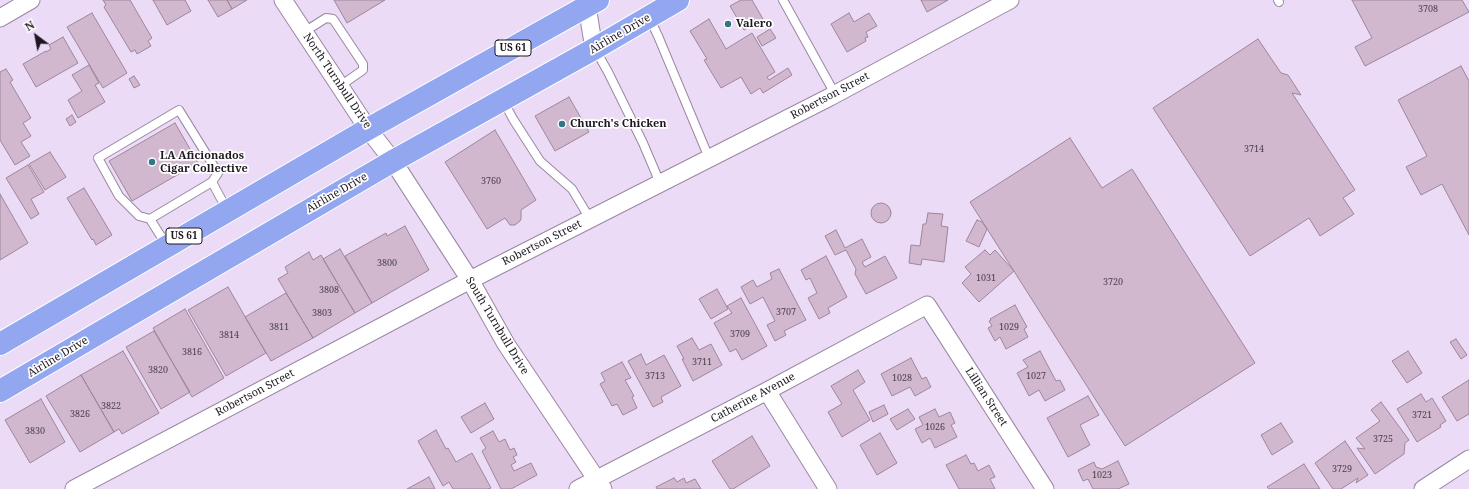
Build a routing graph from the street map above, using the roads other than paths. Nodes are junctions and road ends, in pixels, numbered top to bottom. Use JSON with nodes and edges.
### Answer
{"nodes":[{"id":1,"x":31,"y":0,"type":"edge"},
{"id":2,"x":283,"y":0,"type":"edge"},
{"id":3,"x":678,"y":0,"type":"edge"},
{"id":4,"x":783,"y":0,"type":"edge"},
{"id":5,"x":1010,"y":0,"type":"edge"},
{"id":6,"x":590,"y":2,"type":"edge"},
{"id":7,"x":649,"y":17,"type":"junction"},
{"id":8,"x":0,"y":18,"type":"edge"},
{"id":9,"x":304,"y":32,"type":"junction"},
{"id":10,"x":594,"y":49,"type":"junction"},
{"id":11,"x":340,"y":86,"type":"junction"},
{"id":12,"x":835,"y":94,"type":"junction"},
{"id":13,"x":503,"y":100,"type":"junction"},
{"id":14,"x":368,"y":129,"type":"junction"},
{"id":15,"x":709,"y":158,"type":"junction"},
{"id":16,"x":393,"y":161,"type":"junction"},
{"id":17,"x":212,"y":182,"type":"junction"},
{"id":18,"x":660,"y":183,"type":"junction"},
{"id":19,"x":228,"y":211,"type":"junction"},
{"id":20,"x":150,"y":219,"type":"junction"},
{"id":21,"x":590,"y":219,"type":"junction"},
{"id":22,"x":167,"y":246,"type":"junction"},
{"id":23,"x":470,"y":280,"type":"junction"},
{"id":24,"x":927,"y":304,"type":"joint"},
{"id":25,"x":0,"y":344,"type":"edge"},
{"id":26,"x":0,"y":391,"type":"edge"},
{"id":27,"x":767,"y":391,"type":"junction"},
{"id":28,"x":1469,"y":459,"type":"edge"},
{"id":29,"x":600,"y":484,"type":"edge"},
{"id":30,"x":74,"y":489,"type":"edge"},
{"id":31,"x":578,"y":489,"type":"edge"},
{"id":32,"x":828,"y":489,"type":"edge"},
{"id":33,"x":1045,"y":489,"type":"edge"},
{"id":34,"x":1423,"y":489,"type":"edge"}],
"edges":[{"from":1,"to":8,"type":"street"},
{"from":2,"to":9,"type":"street","name":"North Turnbull Drive"},
{"from":3,"to":7,"type":"highway","name":"Airline Drive"},
{"from":4,"to":12,"type":"lane"},
{"from":5,"to":12,"type":"street","name":"Robertson Street"},
{"from":6,"to":10,"type":"street"},
{"from":6,"to":14,"type":"highway","number":"US 61"},
{"from":7,"to":10,"type":"highway","name":"Airline Drive"},
{"from":7,"to":15,"type":"lane"},
{"from":9,"to":11,"type":"street","name":"North Turnbull Drive"},
{"from":9,"to":11,"type":"lane"},
{"from":10,"to":13,"type":"highway","name":"Airline Drive"},
{"from":10,"to":18,"type":"lane"},
{"from":11,"to":14,"type":"street","name":"North Turnbull Drive"},
{"from":12,"to":15,"type":"street","name":"Robertson Street"},
{"from":13,"to":16,"type":"highway","name":"Airline Drive"},
{"from":13,"to":21,"type":"lane"},
{"from":14,"to":16,"type":"street","name":"North Turnbull Drive"},
{"from":14,"to":19,"type":"highway","number":"US 61"},
{"from":15,"to":18,"type":"street","name":"Robertson Street"},
{"from":16,"to":23,"type":"street","name":"South Turnbull Drive"},
{"from":16,"to":26,"type":"highway","name":"Airline Drive"},
{"from":17,"to":19,"type":"lane"},
{"from":17,"to":20,"type":"lane"},
{"from":17,"to":20,"type":"lane"},
{"from":18,"to":21,"type":"street","name":"Robertson Street"},
{"from":19,"to":22,"type":"highway","number":"US 61"},
{"from":20,"to":22,"type":"lane"},
{"from":21,"to":23,"type":"street","name":"Robertson Street"},
{"from":22,"to":25,"type":"highway","number":"US 61"},
{"from":23,"to":29,"type":"street","name":"South Turnbull Drive"},
{"from":23,"to":30,"type":"street","name":"Robertson Street"},
{"from":24,"to":27,"type":"street","name":"Catherine Avenue"},
{"from":24,"to":33,"type":"street","name":"Lillian Street"},
{"from":27,"to":29,"type":"street","name":"Catherine Avenue"},
{"from":27,"to":32,"type":"street"},
{"from":28,"to":34,"type":"street"},
{"from":29,"to":31,"type":"street","name":"Catherine Avenue"}]}
